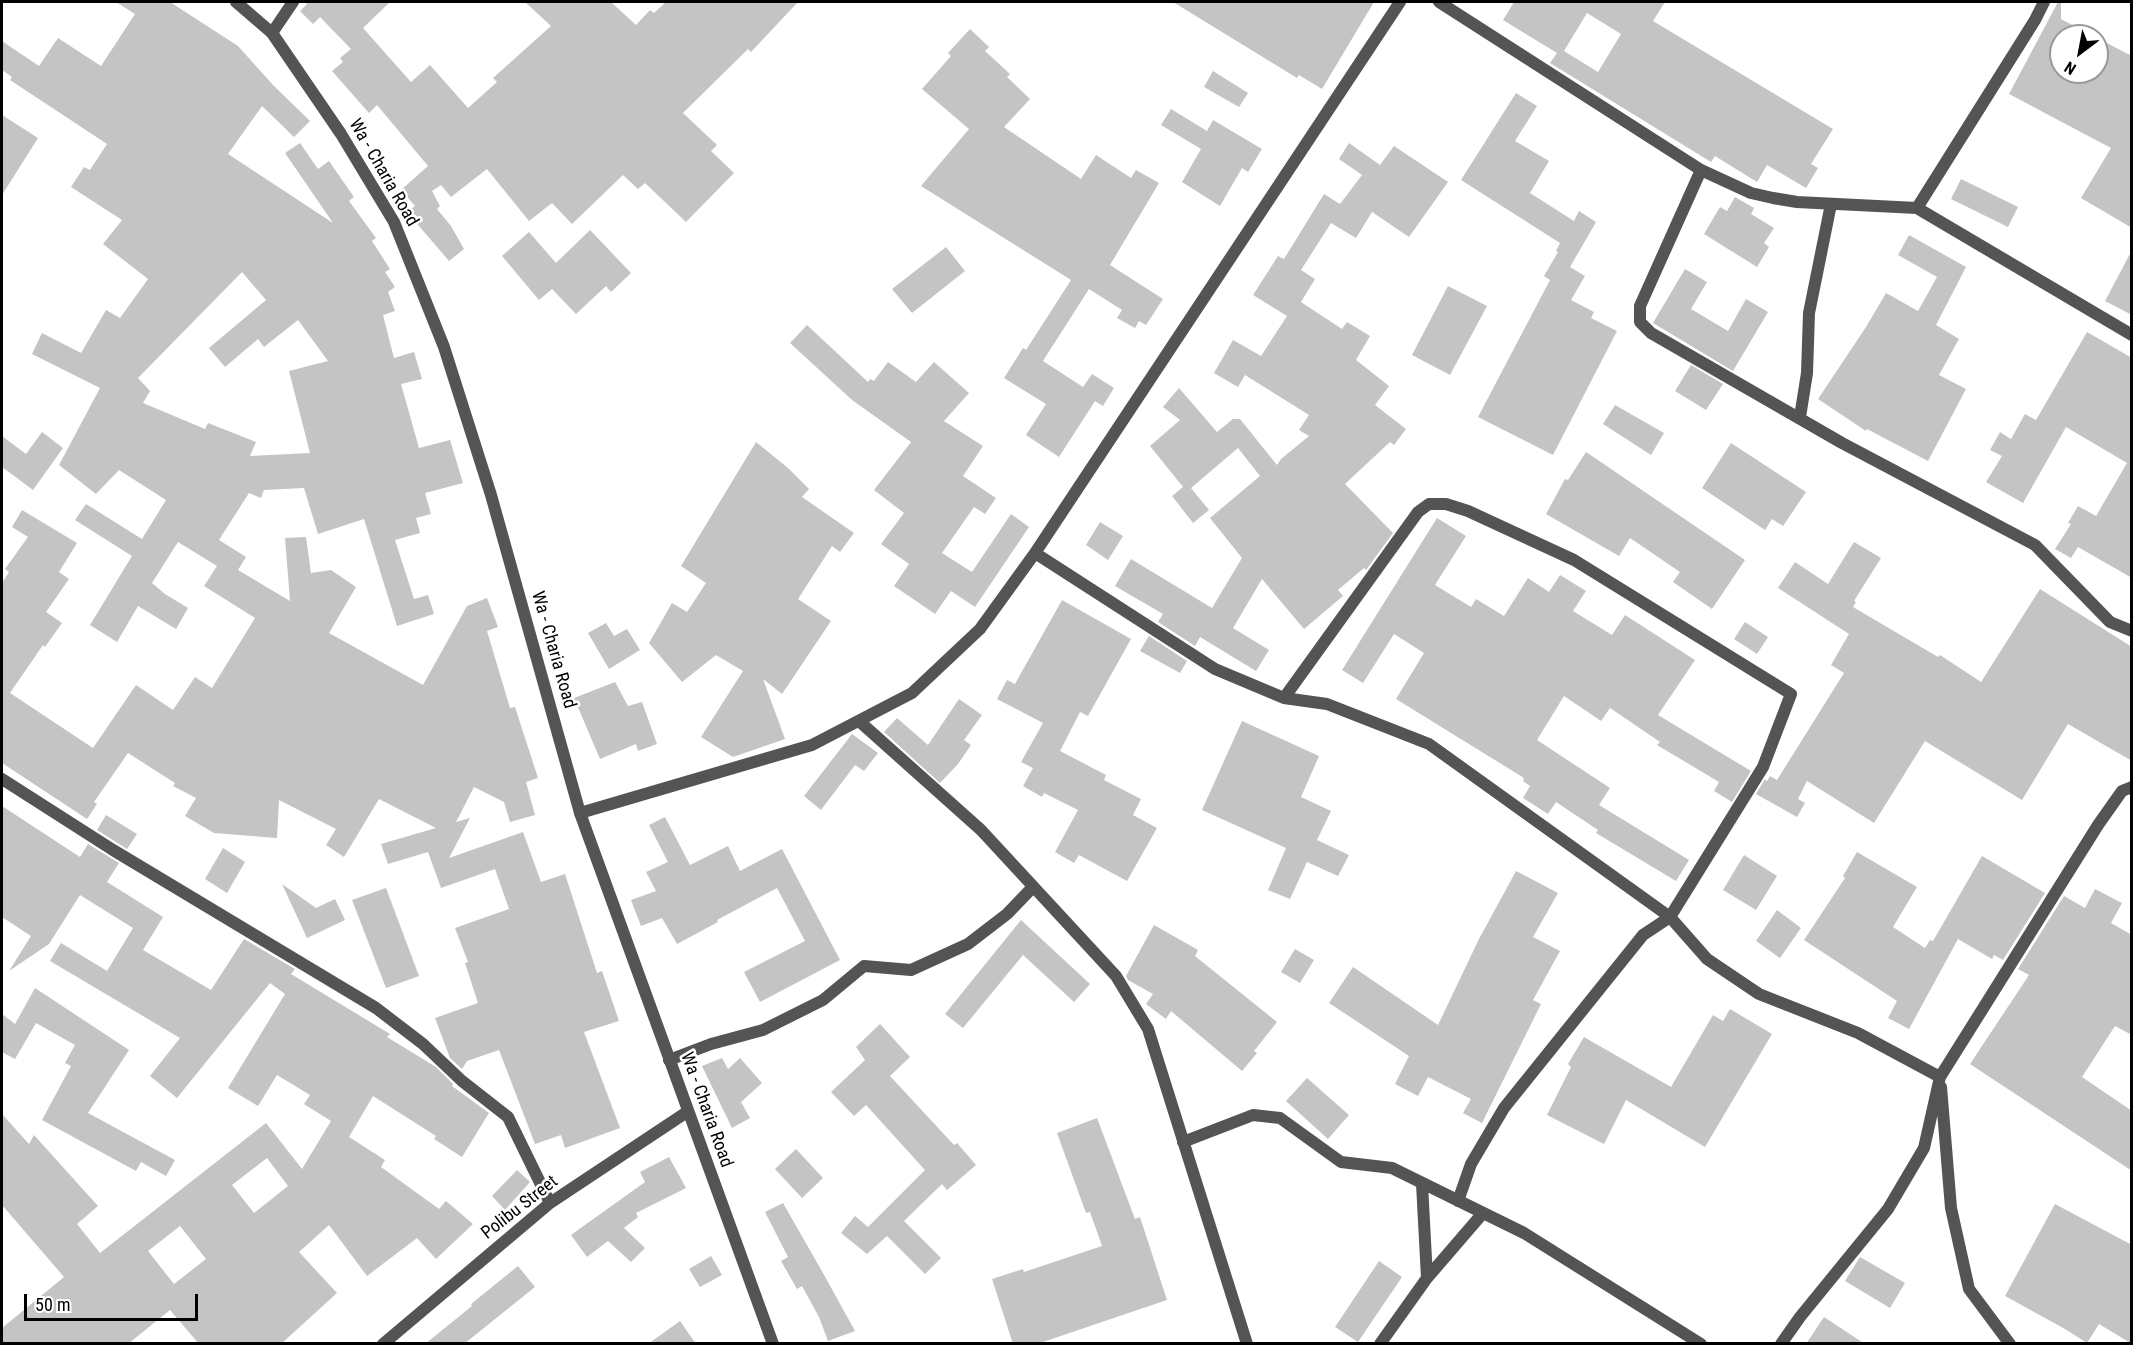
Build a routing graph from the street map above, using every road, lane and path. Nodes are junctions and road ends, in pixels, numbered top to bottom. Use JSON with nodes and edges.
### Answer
{"nodes":[{"id":1,"x":236,"y":2,"type":"edge"},
{"id":2,"x":293,"y":2,"type":"edge"},
{"id":3,"x":1400,"y":2,"type":"edge"},
{"id":4,"x":1439,"y":2,"type":"edge"},
{"id":5,"x":2044,"y":2,"type":"edge"},
{"id":6,"x":272,"y":33,"type":"junction"},
{"id":7,"x":1701,"y":170,"type":"junction"},
{"id":8,"x":1831,"y":204,"type":"junction"},
{"id":9,"x":1917,"y":208,"type":"junction"},
{"id":10,"x":2132,"y":335,"type":"edge"},
{"id":11,"x":1800,"y":417,"type":"junction"},
{"id":12,"x":1035,"y":553,"type":"junction"},
{"id":13,"x":2132,"y":631,"type":"edge"},
{"id":14,"x":1284,"y":698,"type":"junction"},
{"id":15,"x":859,"y":721,"type":"junction"},
{"id":16,"x":2,"y":779,"type":"edge"},
{"id":17,"x":2132,"y":787,"type":"edge"},
{"id":18,"x":580,"y":813,"type":"junction"},
{"id":19,"x":1033,"y":887,"type":"junction"},
{"id":20,"x":1670,"y":917,"type":"junction"},
{"id":21,"x":669,"y":1060,"type":"junction"},
{"id":22,"x":1940,"y":1077,"type":"junction"},
{"id":23,"x":687,"y":1112,"type":"junction"},
{"id":24,"x":1183,"y":1142,"type":"junction"},
{"id":25,"x":1422,"y":1184,"type":"junction"},
{"id":26,"x":1458,"y":1201,"type":"junction"},
{"id":27,"x":550,"y":1203,"type":"junction"},
{"id":28,"x":1482,"y":1213,"type":"junction"},
{"id":29,"x":1427,"y":1278,"type":"junction"},
{"id":30,"x":383,"y":1344,"type":"edge"},
{"id":31,"x":773,"y":1344,"type":"edge"},
{"id":32,"x":1247,"y":1344,"type":"edge"},
{"id":33,"x":1380,"y":1344,"type":"edge"},
{"id":34,"x":1701,"y":1344,"type":"edge"},
{"id":35,"x":1781,"y":1344,"type":"edge"},
{"id":36,"x":2010,"y":1344,"type":"edge"}],
"edges":[{"from":1,"to":6,"type":"street","name":"Wa - Charia Road"},
{"from":2,"to":6,"type":"street"},
{"from":3,"to":12,"type":"street"},
{"from":4,"to":7,"type":"street"},
{"from":5,"to":9,"type":"street"},
{"from":6,"to":18,"type":"street","name":"Wa - Charia Road"},
{"from":7,"to":8,"type":"street"},
{"from":7,"to":11,"type":"street"},
{"from":8,"to":9,"type":"street"},
{"from":8,"to":11,"type":"street"},
{"from":9,"to":10,"type":"street"},
{"from":11,"to":13,"type":"street"},
{"from":12,"to":14,"type":"street"},
{"from":12,"to":15,"type":"street"},
{"from":14,"to":20,"type":"street"},
{"from":14,"to":20,"type":"street"},
{"from":15,"to":18,"type":"street"},
{"from":15,"to":19,"type":"street"},
{"from":16,"to":27,"type":"street"},
{"from":17,"to":22,"type":"street"},
{"from":18,"to":21,"type":"street","name":"Wa - Charia Road"},
{"from":19,"to":21,"type":"street"},
{"from":19,"to":24,"type":"street"},
{"from":20,"to":22,"type":"street"},
{"from":20,"to":26,"type":"street"},
{"from":21,"to":23,"type":"street","name":"Wa - Charia Road"},
{"from":22,"to":35,"type":"street"},
{"from":22,"to":36,"type":"street"},
{"from":23,"to":27,"type":"street","name":"Polibu Street"},
{"from":23,"to":31,"type":"street","name":"Wa - Charia Road"},
{"from":24,"to":25,"type":"street"},
{"from":24,"to":32,"type":"street"},
{"from":25,"to":26,"type":"street"},
{"from":25,"to":29,"type":"street"},
{"from":26,"to":28,"type":"street"},
{"from":27,"to":30,"type":"street","name":"Polibu Street"},
{"from":28,"to":29,"type":"street"},
{"from":28,"to":34,"type":"street"},
{"from":29,"to":33,"type":"street"}]}
